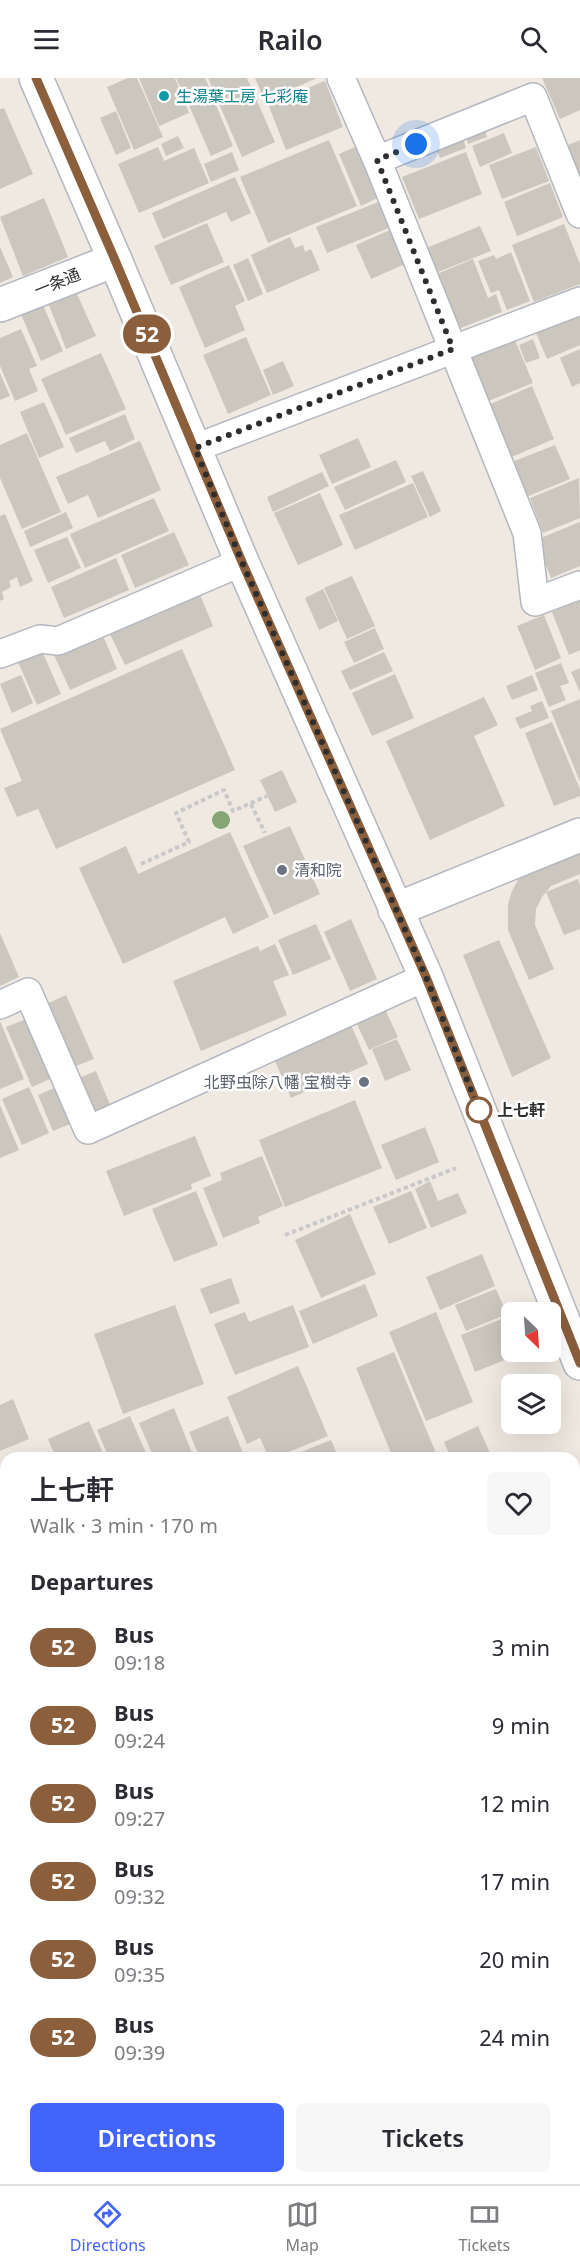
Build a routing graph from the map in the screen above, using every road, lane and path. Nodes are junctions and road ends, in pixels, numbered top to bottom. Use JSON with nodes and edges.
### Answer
{"nodes":[{"id":1,"x":36,"y":78,"type":"edge"},
{"id":2,"x":341,"y":78,"type":"edge"},
{"id":3,"x":377,"y":160,"type":"junction"},
{"id":4,"x":580,"y":214,"type":"edge"},
{"id":5,"x":115,"y":260,"type":"junction"},
{"id":6,"x":580,"y":301,"type":"edge"},
{"id":7,"x":0,"y":305,"type":"edge"},
{"id":8,"x":453,"y":349,"type":"junction"},
{"id":9,"x":195,"y":448,"type":"junction"},
{"id":10,"x":242,"y":562,"type":"junction"},
{"id":11,"x":580,"y":585,"type":"edge"},
{"id":12,"x":0,"y":654,"type":"edge"},
{"id":13,"x":267,"y":796,"type":"dead end"},
{"id":14,"x":251,"y":804,"type":"junction"},
{"id":15,"x":265,"y":833,"type":"dead end"},
{"id":16,"x":580,"y":836,"type":"edge"},
{"id":17,"x":141,"y":864,"type":"dead end"},
{"id":18,"x":395,"y":910,"type":"junction"},
{"id":19,"x":426,"y":977,"type":"junction"},
{"id":20,"x":0,"y":1005,"type":"edge"},
{"id":21,"x":496,"y":1152,"type":"junction"},
{"id":22,"x":285,"y":1234,"type":"dead end"},
{"id":23,"x":580,"y":1363,"type":"edge"}],
"edges":[{"from":1,"to":5,"type":"street"},
{"from":2,"to":3,"type":"lane"},
{"from":3,"to":4,"type":"lane"},
{"from":3,"to":8,"type":"lane"},
{"from":5,"to":7,"type":"street","name":"一条通"},
{"from":5,"to":9,"type":"street"},
{"from":6,"to":8,"type":"lane"},
{"from":8,"to":9,"type":"lane"},
{"from":8,"to":11,"type":"lane"},
{"from":9,"to":10,"type":"street"},
{"from":10,"to":12,"type":"lane"},
{"from":10,"to":18,"type":"street"},
{"from":13,"to":14,"type":"path"},
{"from":14,"to":15,"type":"path"},
{"from":14,"to":17,"type":"path"},
{"from":16,"to":18,"type":"street"},
{"from":18,"to":19,"type":"street"},
{"from":19,"to":20,"type":"lane"},
{"from":19,"to":21,"type":"street"},
{"from":21,"to":22,"type":"path"},
{"from":21,"to":23,"type":"street"}]}
